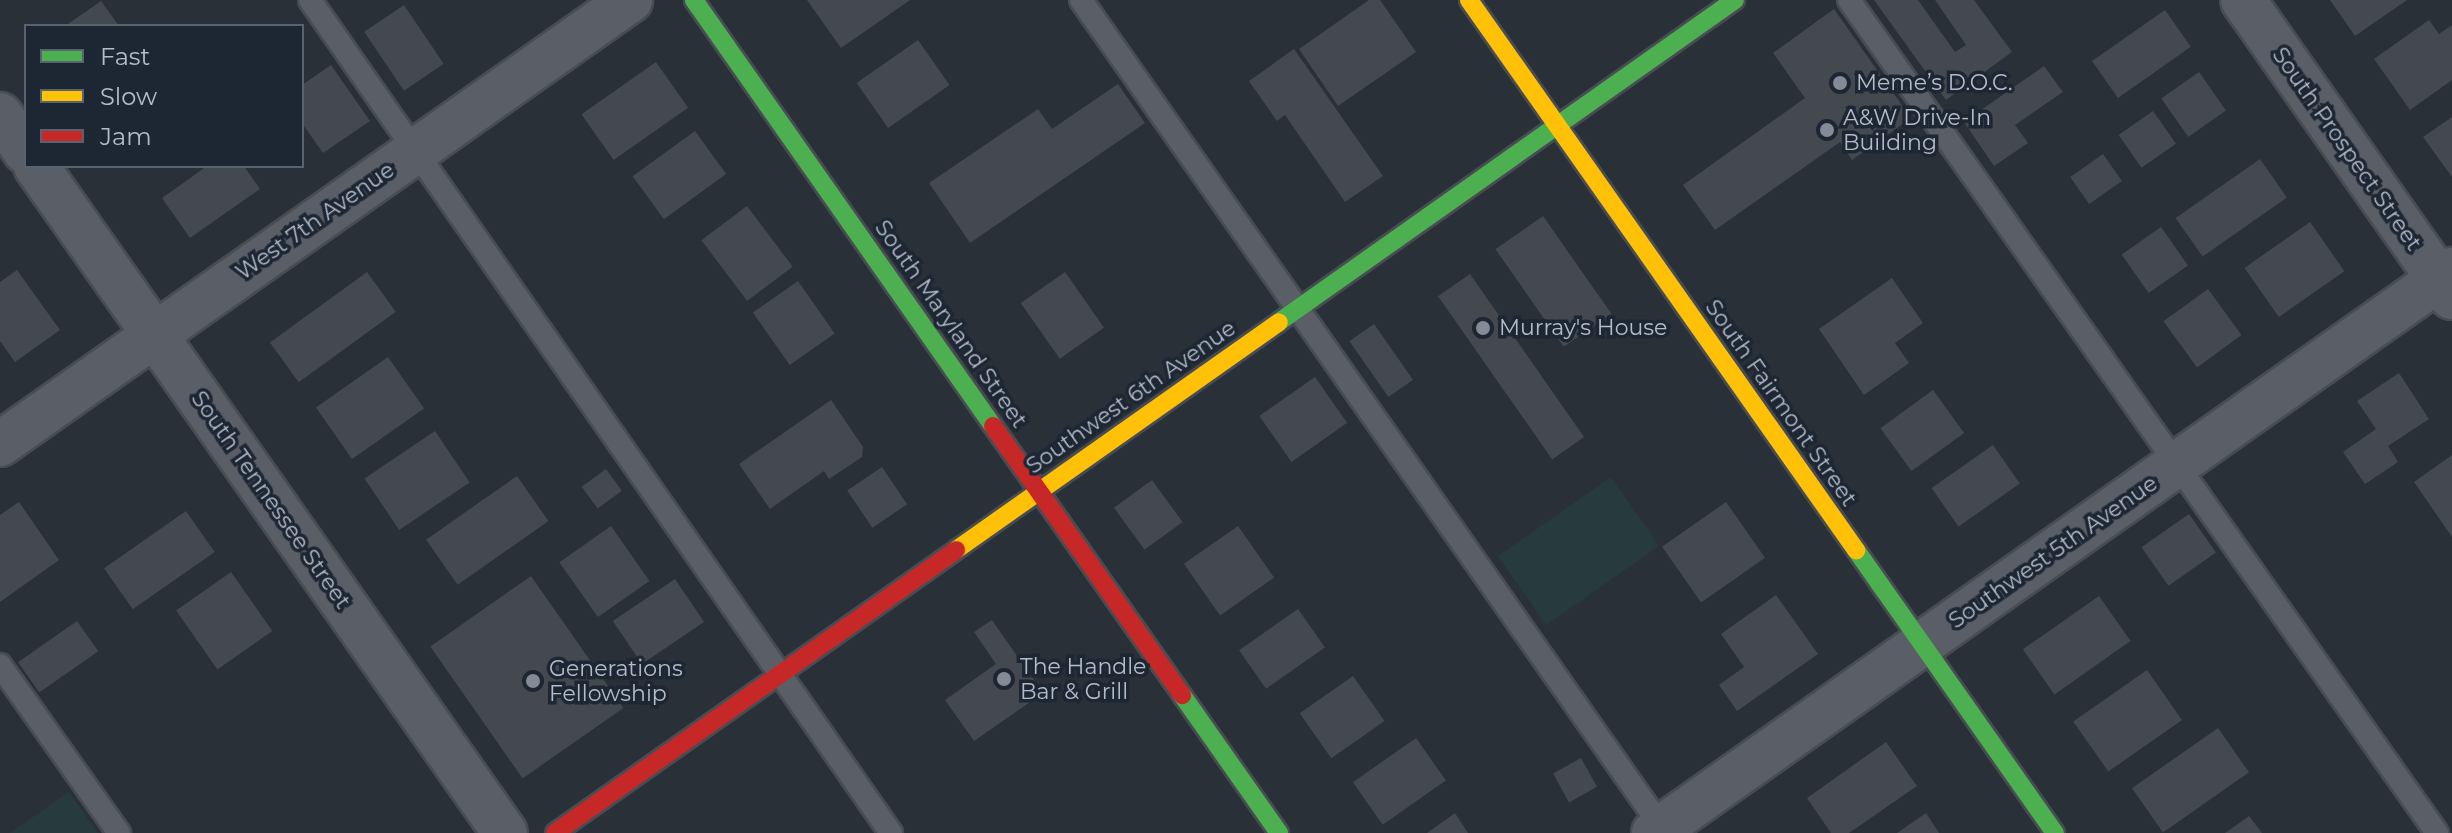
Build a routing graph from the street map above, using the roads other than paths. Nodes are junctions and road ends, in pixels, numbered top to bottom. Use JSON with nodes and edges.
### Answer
{"nodes":[{"id":1,"x":310,"y":0,"type":"edge"},
{"id":2,"x":630,"y":0,"type":"edge"},
{"id":3,"x":694,"y":0,"type":"edge"},
{"id":4,"x":1081,"y":0,"type":"edge"},
{"id":5,"x":1735,"y":0,"type":"edge"},
{"id":6,"x":1849,"y":0,"type":"edge"},
{"id":7,"x":2243,"y":0,"type":"edge"},
{"id":8,"x":1480,"y":4,"type":"edge"},
{"id":9,"x":0,"y":115,"type":"edge"},
{"id":10,"x":1557,"y":124,"type":"junction"},
{"id":11,"x":24,"y":149,"type":"edge"},
{"id":12,"x":415,"y":150,"type":"junction"},
{"id":13,"x":37,"y":168,"type":"edge"},
{"id":14,"x":2448,"y":282,"type":"edge"},
{"id":15,"x":1298,"y":308,"type":"junction"},
{"id":16,"x":155,"y":335,"type":"junction"},
{"id":17,"x":0,"y":444,"type":"edge"},
{"id":18,"x":2177,"y":464,"type":"junction"},
{"id":19,"x":1039,"y":491,"type":"junction"},
{"id":20,"x":1921,"y":644,"type":"junction"},
{"id":21,"x":0,"y":665,"type":"edge"},
{"id":22,"x":779,"y":675,"type":"junction"},
{"id":23,"x":1660,"y":831,"type":"edge"},
{"id":24,"x":119,"y":833,"type":"edge"},
{"id":25,"x":505,"y":833,"type":"edge"},
{"id":26,"x":555,"y":833,"type":"edge"},
{"id":27,"x":891,"y":833,"type":"edge"},
{"id":28,"x":1279,"y":833,"type":"edge"},
{"id":29,"x":2055,"y":833,"type":"edge"},
{"id":30,"x":2437,"y":833,"type":"edge"}],
"edges":[{"from":1,"to":12,"type":"lane"},
{"from":2,"to":12,"type":"street","name":"West 7th Avenue"},
{"from":3,"to":19,"type":"street","name":"South Maryland Street"},
{"from":4,"to":15,"type":"lane"},
{"from":5,"to":10,"type":"street","name":"Southwest 6th Avenue"},
{"from":6,"to":18,"type":"lane"},
{"from":7,"to":14,"type":"street","name":"South Prospect Street"},
{"from":8,"to":10,"type":"street","name":"South Fairmont Street"},
{"from":9,"to":11,"type":"street"},
{"from":10,"to":15,"type":"street","name":"Southwest 6th Avenue"},
{"from":10,"to":20,"type":"street","name":"South Fairmont Street"},
{"from":12,"to":16,"type":"street","name":"West 7th Avenue"},
{"from":12,"to":22,"type":"lane"},
{"from":13,"to":16,"type":"street","name":"South Tennessee Street"},
{"from":14,"to":18,"type":"street","name":"Southwest 5th Avenue"},
{"from":15,"to":19,"type":"street","name":"Southwest 6th Avenue"},
{"from":15,"to":23,"type":"lane"},
{"from":16,"to":17,"type":"street","name":"West 7th Avenue"},
{"from":16,"to":25,"type":"street","name":"South Tennessee Street"},
{"from":18,"to":20,"type":"street","name":"Southwest 5th Avenue"},
{"from":18,"to":30,"type":"lane"},
{"from":19,"to":22,"type":"street","name":"Southwest 6th Avenue"},
{"from":19,"to":28,"type":"street","name":"South Maryland Street"},
{"from":20,"to":23,"type":"street","name":"Southwest 5th Avenue"},
{"from":20,"to":29,"type":"street","name":"South Fairmont Street"},
{"from":21,"to":24,"type":"lane"},
{"from":22,"to":26,"type":"street","name":"Southwest 6th Avenue"},
{"from":22,"to":27,"type":"lane"}]}
